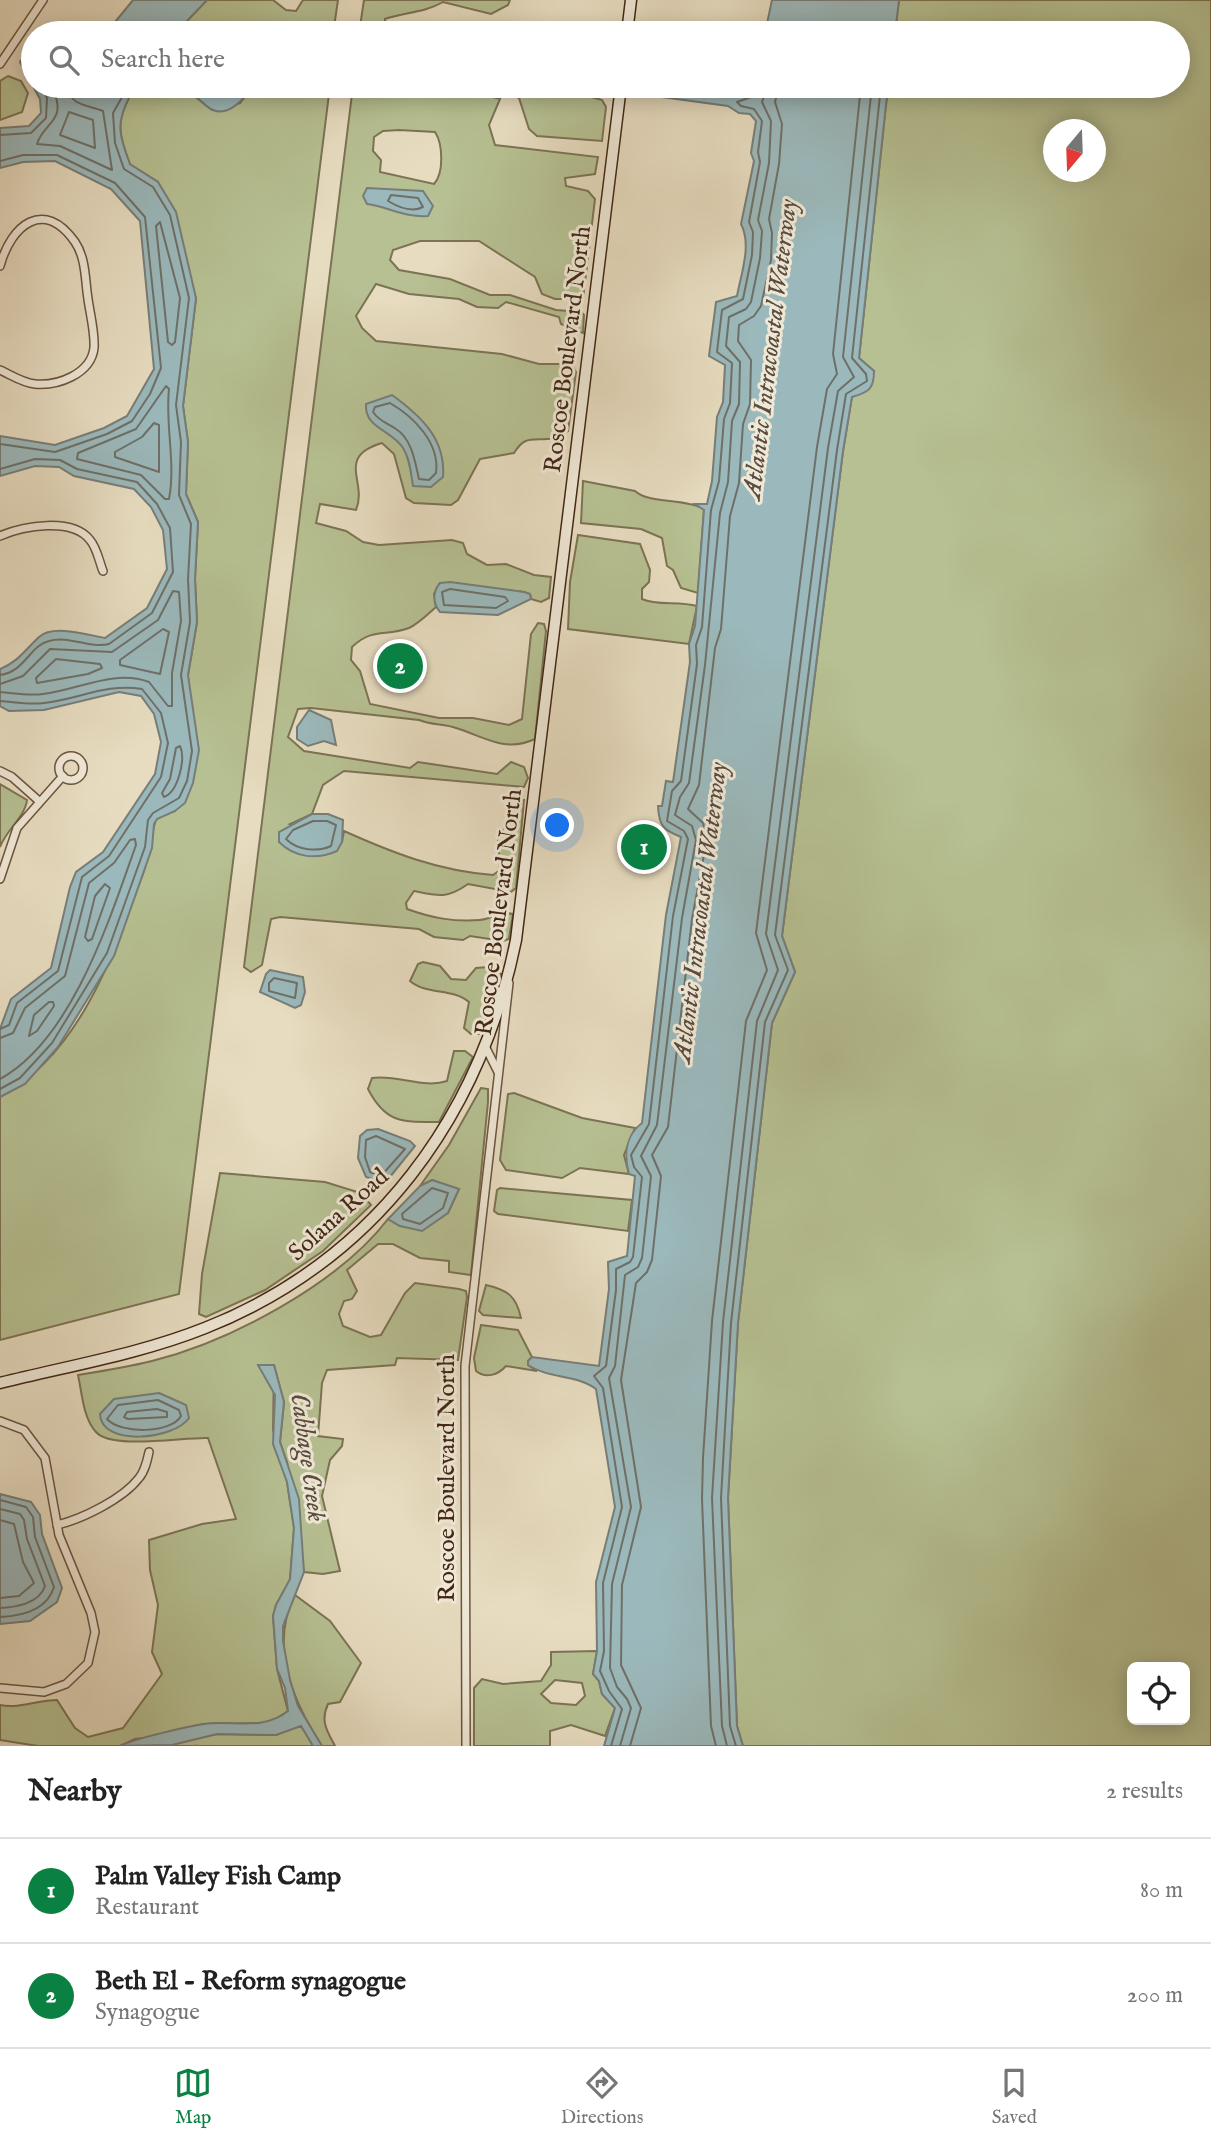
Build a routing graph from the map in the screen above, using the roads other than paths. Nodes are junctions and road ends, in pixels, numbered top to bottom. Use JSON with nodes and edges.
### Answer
{"nodes":[{"id":1,"x":43,"y":0,"type":"edge"},
{"id":2,"x":631,"y":0,"type":"edge"},
{"id":3,"x":29,"y":21,"type":"edge"},
{"id":4,"x":628,"y":21,"type":"edge"},
{"id":5,"x":21,"y":33,"type":"edge"},
{"id":6,"x":0,"y":64,"type":"edge"},
{"id":7,"x":619,"y":98,"type":"edge"},
{"id":8,"x":0,"y":266,"type":"edge"},
{"id":9,"x":0,"y":370,"type":"edge"},
{"id":10,"x":0,"y":536,"type":"edge"},
{"id":11,"x":103,"y":570,"type":"dead end"},
{"id":12,"x":0,"y":771,"type":"edge"},
{"id":13,"x":63,"y":776,"type":"dead end"},
{"id":14,"x":38,"y":801,"type":"junction"},
{"id":15,"x":0,"y":879,"type":"edge"},
{"id":16,"x":510,"y":974,"type":"junction"},
{"id":17,"x":486,"y":1048,"type":"junction"},
{"id":18,"x":500,"y":1080,"type":"junction"},
{"id":19,"x":0,"y":1382,"type":"edge"},
{"id":20,"x":0,"y":1421,"type":"edge"},
{"id":21,"x":149,"y":1452,"type":"dead end"},
{"id":22,"x":57,"y":1525,"type":"junction"},
{"id":23,"x":0,"y":1688,"type":"edge"},
{"id":24,"x":466,"y":1746,"type":"edge"}],
"edges":[{"from":1,"to":3,"type":"street"},
{"from":2,"to":4,"type":"street"},
{"from":5,"to":6,"type":"street"},
{"from":7,"to":16,"type":"street","name":"Roscoe Boulevard North"},
{"from":8,"to":9,"type":"street"},
{"from":10,"to":11,"type":"street"},
{"from":12,"to":14,"type":"street"},
{"from":13,"to":14,"type":"street"},
{"from":14,"to":15,"type":"street"},
{"from":16,"to":17,"type":"street","name":"Solana Road"},
{"from":16,"to":18,"type":"street","name":"Roscoe Boulevard North"},
{"from":17,"to":18,"type":"street"},
{"from":17,"to":19,"type":"street","name":"Solana Road"},
{"from":18,"to":24,"type":"street","name":"Roscoe Boulevard North"},
{"from":20,"to":22,"type":"street"},
{"from":21,"to":22,"type":"street"},
{"from":22,"to":23,"type":"street"}]}
